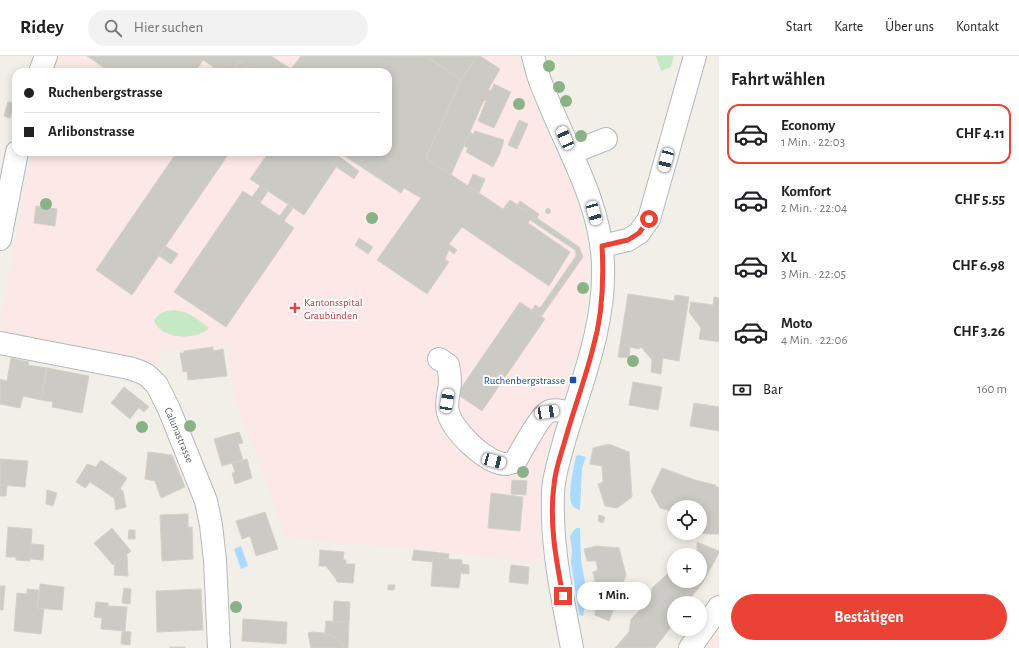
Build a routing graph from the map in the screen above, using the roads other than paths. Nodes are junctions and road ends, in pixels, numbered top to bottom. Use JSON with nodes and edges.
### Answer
{"nodes":[{"id":1,"x":46,"y":56,"type":"edge"},
{"id":2,"x":533,"y":56,"type":"edge"},
{"id":3,"x":695,"y":56,"type":"edge"},
{"id":4,"x":42,"y":68,"type":"edge"},
{"id":5,"x":606,"y":139,"type":"dead end"},
{"id":6,"x":563,"y":146,"type":"junction"},
{"id":7,"x":10,"y":159,"type":"edge"},
{"id":8,"x":1,"y":232,"type":"edge"},
{"id":9,"x":602,"y":246,"type":"junction"},
{"id":10,"x":0,"y":343,"type":"edge"},
{"id":11,"x":439,"y":359,"type":"dead end"},
{"id":12,"x":572,"y":414,"type":"junction"},
{"id":13,"x":719,"y":607,"type":"edge"},
{"id":14,"x":219,"y":648,"type":"edge"},
{"id":15,"x":572,"y":648,"type":"edge"},
{"id":16,"x":690,"y":648,"type":"edge"}],
"edges":[{"from":1,"to":4,"type":"street"},
{"from":2,"to":6,"type":"street"},
{"from":3,"to":9,"type":"street"},
{"from":5,"to":6,"type":"street"},
{"from":6,"to":9,"type":"street"},
{"from":7,"to":8,"type":"street"},
{"from":9,"to":12,"type":"street"},
{"from":10,"to":14,"type":"street","name":"Calunastrasse"},
{"from":11,"to":12,"type":"street"},
{"from":12,"to":15,"type":"street"},
{"from":13,"to":16,"type":"street"}]}
